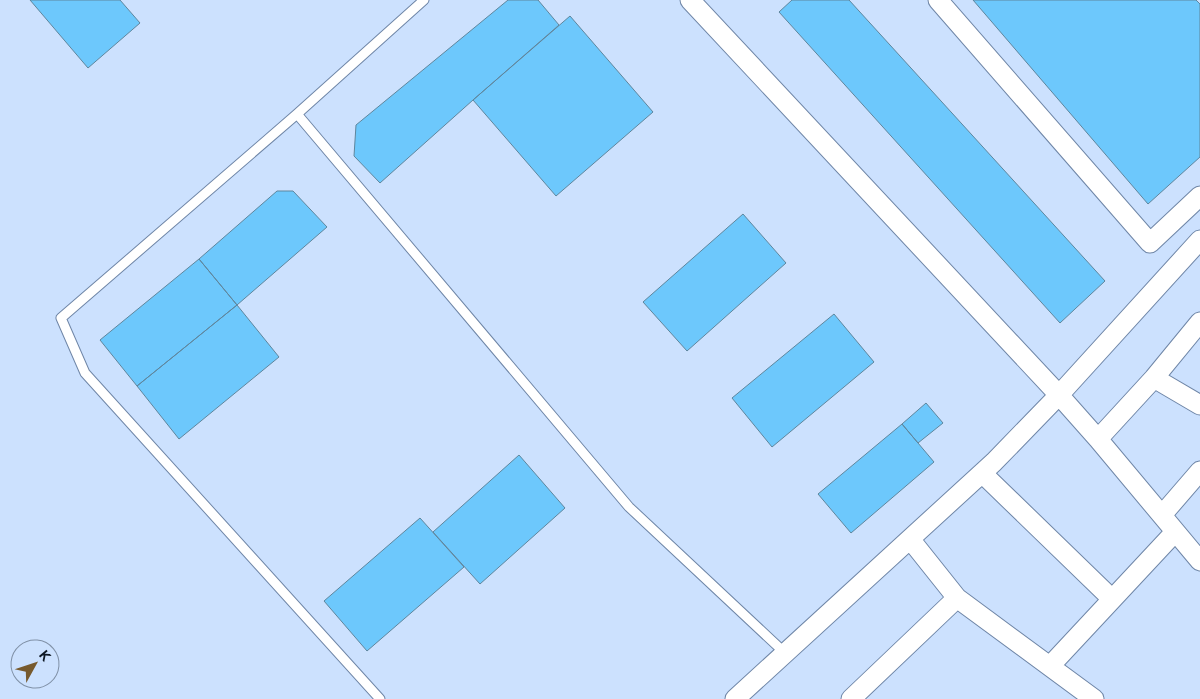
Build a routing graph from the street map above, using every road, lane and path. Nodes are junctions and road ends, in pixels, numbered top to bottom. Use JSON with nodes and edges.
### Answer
{"nodes":[{"id":1,"x":424,"y":0,"type":"edge"},
{"id":2,"x":690,"y":0,"type":"edge"},
{"id":3,"x":938,"y":0,"type":"edge"},
{"id":4,"x":297,"y":114,"type":"junction"},
{"id":5,"x":1200,"y":196,"type":"edge"},
{"id":6,"x":1200,"y":240,"type":"edge"},
{"id":7,"x":1200,"y":322,"type":"edge"},
{"id":8,"x":1154,"y":378,"type":"junction"},
{"id":9,"x":1059,"y":395,"type":"junction"},
{"id":10,"x":1200,"y":405,"type":"edge"},
{"id":11,"x":1098,"y":440,"type":"junction"},
{"id":12,"x":1200,"y":471,"type":"edge"},
{"id":13,"x":982,"y":473,"type":"junction"},
{"id":14,"x":1162,"y":515,"type":"junction"},
{"id":15,"x":1175,"y":532,"type":"junction"},
{"id":16,"x":910,"y":539,"type":"junction"},
{"id":17,"x":1199,"y":557,"type":"edge"},
{"id":18,"x":957,"y":598,"type":"junction"},
{"id":19,"x":1112,"y":599,"type":"junction"},
{"id":20,"x":785,"y":653,"type":"junction"},
{"id":21,"x":1050,"y":666,"type":"junction"},
{"id":22,"x":380,"y":699,"type":"edge"},
{"id":23,"x":735,"y":699,"type":"edge"},
{"id":24,"x":851,"y":699,"type":"edge"},
{"id":25,"x":1094,"y":699,"type":"edge"}],
"edges":[{"from":1,"to":4,"type":"lane"},
{"from":2,"to":9,"type":"street"},
{"from":3,"to":5,"type":"street"},
{"from":4,"to":20,"type":"lane"},
{"from":4,"to":22,"type":"lane"},
{"from":6,"to":9,"type":"street"},
{"from":7,"to":8,"type":"street"},
{"from":8,"to":10,"type":"street"},
{"from":8,"to":11,"type":"street"},
{"from":9,"to":11,"type":"street"},
{"from":9,"to":13,"type":"street"},
{"from":11,"to":14,"type":"street"},
{"from":12,"to":14,"type":"street"},
{"from":13,"to":16,"type":"street"},
{"from":13,"to":19,"type":"street"},
{"from":14,"to":15,"type":"street"},
{"from":15,"to":17,"type":"street"},
{"from":15,"to":19,"type":"street"},
{"from":16,"to":18,"type":"street"},
{"from":16,"to":20,"type":"street"},
{"from":18,"to":21,"type":"street"},
{"from":18,"to":24,"type":"street"},
{"from":19,"to":21,"type":"street"},
{"from":20,"to":23,"type":"street"},
{"from":21,"to":25,"type":"street"}]}
